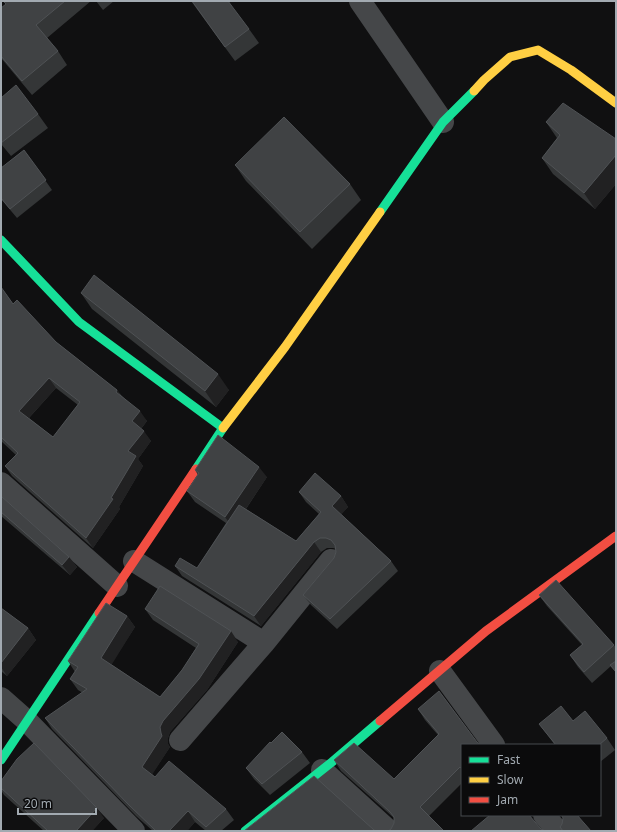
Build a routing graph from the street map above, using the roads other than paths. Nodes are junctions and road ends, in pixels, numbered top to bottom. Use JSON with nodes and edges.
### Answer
{"nodes":[{"id":1,"x":360,"y":1,"type":"edge"},
{"id":2,"x":616,"y":103,"type":"edge"},
{"id":3,"x":443,"y":122,"type":"junction"},
{"id":4,"x":1,"y":240,"type":"edge"},
{"id":5,"x":223,"y":428,"type":"junction"},
{"id":6,"x":1,"y":483,"type":"edge"},
{"id":7,"x":616,"y":536,"type":"edge"},
{"id":8,"x":331,"y":560,"type":"edge"},
{"id":9,"x":134,"y":561,"type":"junction"},
{"id":10,"x":117,"y":586,"type":"junction"},
{"id":11,"x":264,"y":642,"type":"junction"},
{"id":12,"x":440,"y":671,"type":"junction"},
{"id":13,"x":1,"y":698,"type":"edge"},
{"id":14,"x":27,"y":721,"type":"junction"},
{"id":15,"x":180,"y":740,"type":"dead end"},
{"id":16,"x":493,"y":744,"type":"edge"},
{"id":17,"x":1,"y":760,"type":"edge"},
{"id":18,"x":322,"y":770,"type":"junction"},
{"id":19,"x":545,"y":816,"type":"edge"},
{"id":20,"x":134,"y":831,"type":"edge"},
{"id":21,"x":245,"y":831,"type":"edge"},
{"id":22,"x":389,"y":831,"type":"edge"},
{"id":23,"x":558,"y":831,"type":"edge"}],
"edges":[{"from":1,"to":3,"type":"street"},
{"from":2,"to":3,"type":"street"},
{"from":3,"to":5,"type":"street"},
{"from":4,"to":5,"type":"street"},
{"from":5,"to":9,"type":"street"},
{"from":6,"to":10,"type":"street"},
{"from":7,"to":12,"type":"street"},
{"from":8,"to":11,"type":"street"},
{"from":9,"to":10,"type":"street"},
{"from":9,"to":11,"type":"street"},
{"from":10,"to":14,"type":"street"},
{"from":11,"to":15,"type":"street"},
{"from":12,"to":16,"type":"street"},
{"from":12,"to":18,"type":"street"},
{"from":13,"to":14,"type":"street"},
{"from":14,"to":17,"type":"street"},
{"from":14,"to":20,"type":"street"},
{"from":18,"to":21,"type":"street"},
{"from":18,"to":22,"type":"street"},
{"from":19,"to":23,"type":"street"}]}
